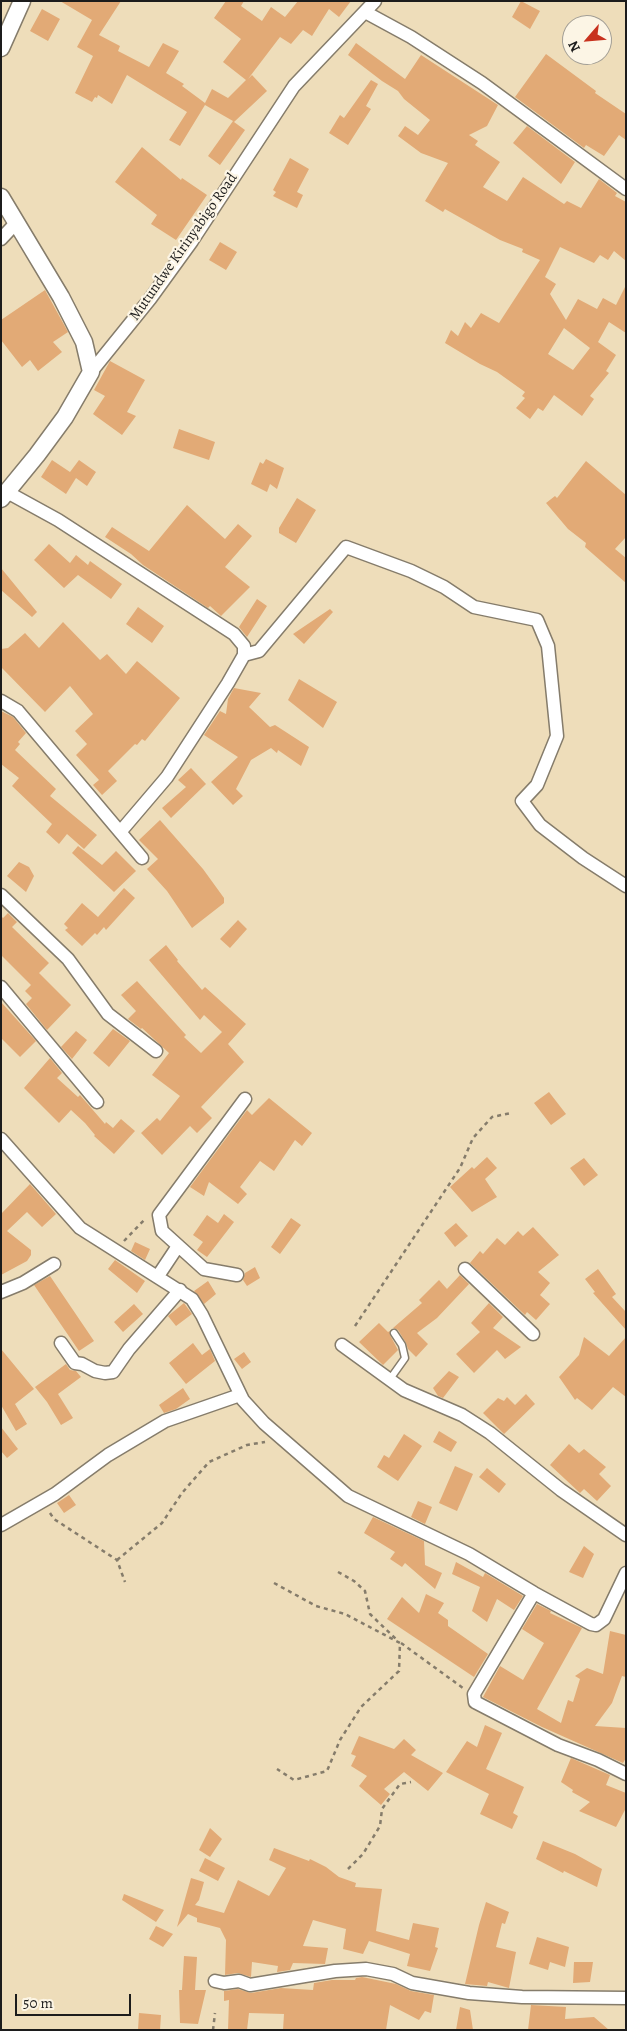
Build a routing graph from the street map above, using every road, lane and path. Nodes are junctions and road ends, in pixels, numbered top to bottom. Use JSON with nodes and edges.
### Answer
{"nodes":[{"id":1,"x":22,"y":1,"type":"edge"},
{"id":2,"x":375,"y":1,"type":"edge"},
{"id":3,"x":365,"y":12,"type":"junction"},
{"id":4,"x":1,"y":48,"type":"edge"},
{"id":5,"x":626,"y":189,"type":"edge"},
{"id":6,"x":1,"y":197,"type":"edge"},
{"id":7,"x":16,"y":222,"type":"junction"},
{"id":8,"x":1,"y":240,"type":"edge"},
{"id":9,"x":90,"y":372,"type":"junction"},
{"id":10,"x":4,"y":495,"type":"edge"},
{"id":11,"x":244,"y":655,"type":"junction"},
{"id":12,"x":1,"y":701,"type":"edge"},
{"id":13,"x":121,"y":831,"type":"junction"},
{"id":14,"x":142,"y":858,"type":"dead end"},
{"id":15,"x":626,"y":886,"type":"edge"},
{"id":16,"x":1,"y":895,"type":"edge"},
{"id":17,"x":1,"y":987,"type":"edge"},
{"id":18,"x":156,"y":1051,"type":"dead end"},
{"id":19,"x":245,"y":1099,"type":"dead end"},
{"id":20,"x":97,"y":1102,"type":"dead end"},
{"id":21,"x":511,"y":1113,"type":"dead end"},
{"id":22,"x":1,"y":1139,"type":"edge"},
{"id":23,"x":164,"y":1207,"type":"junction"},
{"id":24,"x":178,"y":1246,"type":"junction"},
{"id":25,"x":116,"y":1250,"type":"junction"},
{"id":26,"x":54,"y":1264,"type":"dead end"},
{"id":27,"x":465,"y":1269,"type":"dead end"},
{"id":28,"x":237,"y":1275,"type":"dead end"},
{"id":29,"x":158,"y":1276,"type":"junction"},
{"id":30,"x":180,"y":1290,"type":"junction"},
{"id":31,"x":1,"y":1292,"type":"edge"},
{"id":32,"x":356,"y":1326,"type":"dead end"},
{"id":33,"x":394,"y":1333,"type":"dead end"},
{"id":34,"x":533,"y":1334,"type":"dead end"},
{"id":35,"x":61,"y":1343,"type":"dead end"},
{"id":36,"x":342,"y":1345,"type":"dead end"},
{"id":37,"x":390,"y":1379,"type":"junction"},
{"id":38,"x":240,"y":1395,"type":"junction"},
{"id":39,"x":281,"y":1438,"type":"junction"},
{"id":40,"x":42,"y":1501,"type":"junction"},
{"id":41,"x":1,"y":1525,"type":"edge"},
{"id":42,"x":626,"y":1535,"type":"edge"},
{"id":43,"x":117,"y":1560,"type":"junction"},
{"id":44,"x":338,"y":1572,"type":"dead end"},
{"id":45,"x":626,"y":1573,"type":"edge"},
{"id":46,"x":125,"y":1582,"type":"dead end"},
{"id":47,"x":274,"y":1584,"type":"dead end"},
{"id":48,"x":534,"y":1593,"type":"junction"},
{"id":49,"x":400,"y":1643,"type":"junction"},
{"id":50,"x":467,"y":1690,"type":"dead end"},
{"id":51,"x":277,"y":1769,"type":"dead end"},
{"id":52,"x":626,"y":1774,"type":"edge"},
{"id":53,"x":411,"y":1782,"type":"dead end"},
{"id":54,"x":348,"y":1869,"type":"dead end"},
{"id":55,"x":215,"y":1981,"type":"dead end"},
{"id":56,"x":626,"y":1998,"type":"edge"},
{"id":57,"x":214,"y":2012,"type":"dead end"},
{"id":58,"x":214,"y":2030,"type":"edge"}],
"edges":[{"from":1,"to":4,"type":"street"},
{"from":2,"to":3,"type":"street","name":"Mutundwe Kirinyabigo Road"},
{"from":3,"to":5,"type":"street"},
{"from":3,"to":9,"type":"street","name":"Mutundwe Kirinyabigo Road"},
{"from":6,"to":7,"type":"street"},
{"from":7,"to":8,"type":"street"},
{"from":7,"to":9,"type":"street"},
{"from":9,"to":10,"type":"street","name":"Mutundwe Kirinyabigo Road"},
{"from":10,"to":11,"type":"street"},
{"from":11,"to":13,"type":"street"},
{"from":11,"to":15,"type":"street"},
{"from":12,"to":13,"type":"street"},
{"from":13,"to":14,"type":"street"},
{"from":16,"to":18,"type":"street"},
{"from":17,"to":20,"type":"street"},
{"from":19,"to":23,"type":"street"},
{"from":21,"to":32,"type":"path"},
{"from":22,"to":25,"type":"street"},
{"from":23,"to":24,"type":"street"},
{"from":23,"to":25,"type":"path"},
{"from":24,"to":28,"type":"street"},
{"from":24,"to":29,"type":"street"},
{"from":25,"to":29,"type":"street"},
{"from":26,"to":31,"type":"street"},
{"from":27,"to":34,"type":"street"},
{"from":29,"to":30,"type":"street"},
{"from":30,"to":35,"type":"street"},
{"from":30,"to":38,"type":"street"},
{"from":33,"to":37,"type":"lane"},
{"from":36,"to":37,"type":"street"},
{"from":37,"to":42,"type":"street"},
{"from":38,"to":39,"type":"street"},
{"from":38,"to":40,"type":"street"},
{"from":39,"to":43,"type":"path"},
{"from":39,"to":48,"type":"street"},
{"from":40,"to":41,"type":"street"},
{"from":40,"to":43,"type":"path"},
{"from":43,"to":46,"type":"path"},
{"from":44,"to":49,"type":"path"},
{"from":45,"to":48,"type":"street"},
{"from":47,"to":49,"type":"path"},
{"from":48,"to":52,"type":"street"},
{"from":49,"to":50,"type":"path"},
{"from":49,"to":51,"type":"path"},
{"from":53,"to":54,"type":"path"},
{"from":55,"to":56,"type":"street"},
{"from":57,"to":58,"type":"path"}]}
